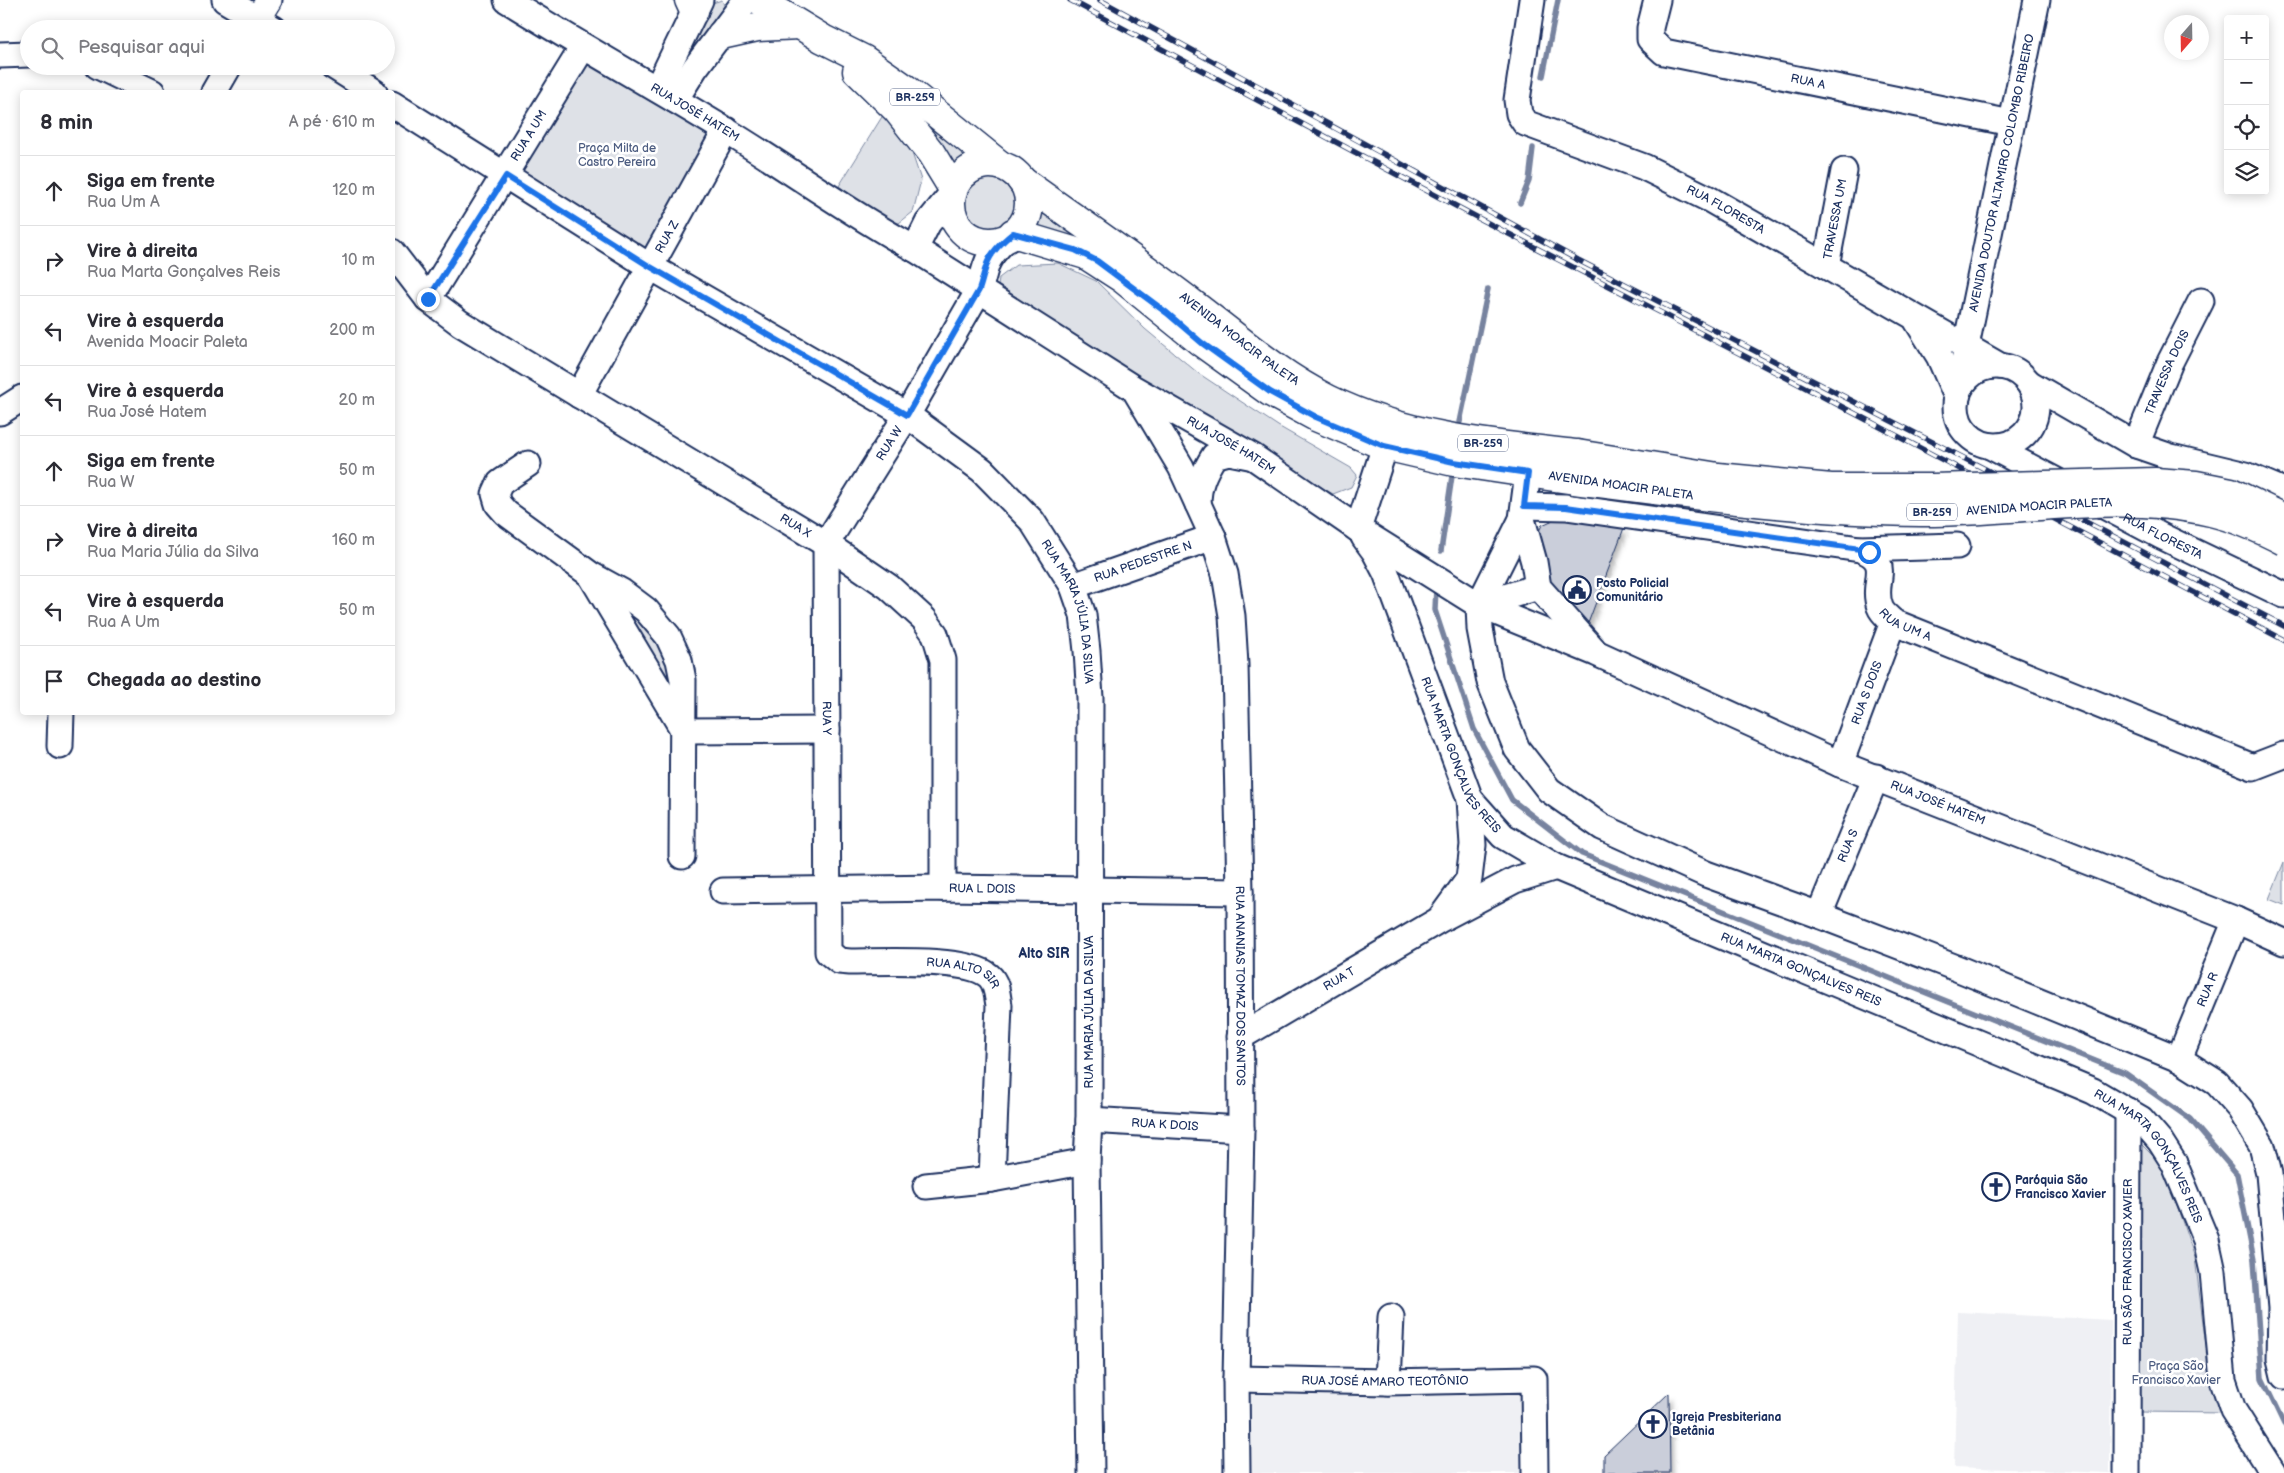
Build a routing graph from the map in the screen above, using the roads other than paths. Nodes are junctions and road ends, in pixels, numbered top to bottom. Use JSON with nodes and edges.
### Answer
{"nodes":[{"id":1,"x":225,"y":0,"type":"edge"},
{"id":2,"x":507,"y":0,"type":"edge"},
{"id":3,"x":746,"y":0,"type":"edge"},
{"id":4,"x":759,"y":0,"type":"edge"},
{"id":5,"x":1532,"y":0,"type":"edge"},
{"id":6,"x":1657,"y":0,"type":"edge"},
{"id":7,"x":2037,"y":0,"type":"edge"},
{"id":8,"x":694,"y":4,"type":"edge"},
{"id":9,"x":263,"y":19,"type":"edge"},
{"id":10,"x":799,"y":24,"type":"junction"},
{"id":11,"x":721,"y":35,"type":"junction"},
{"id":12,"x":823,"y":39,"type":"junction"},
{"id":13,"x":583,"y":48,"type":"junction"},
{"id":14,"x":20,"y":54,"type":"edge"},
{"id":15,"x":0,"y":55,"type":"edge"},
{"id":16,"x":117,"y":75,"type":"edge"},
{"id":17,"x":224,"y":75,"type":"edge"},
{"id":18,"x":347,"y":75,"type":"edge"},
{"id":19,"x":148,"y":90,"type":"edge"},
{"id":20,"x":215,"y":90,"type":"edge"},
{"id":21,"x":371,"y":90,"type":"edge"},
{"id":22,"x":666,"y":95,"type":"junction"},
{"id":23,"x":395,"y":106,"type":"edge"},
{"id":24,"x":2011,"y":123,"type":"junction"},
{"id":25,"x":726,"y":130,"type":"junction"},
{"id":26,"x":1844,"y":171,"type":"dead end"},
{"id":27,"x":1010,"y":172,"type":"junction"},
{"id":28,"x":506,"y":176,"type":"junction"},
{"id":29,"x":942,"y":206,"type":"junction"},
{"id":30,"x":879,"y":229,"type":"junction"},
{"id":31,"x":1011,"y":235,"type":"junction"},
{"id":32,"x":914,"y":249,"type":"junction"},
{"id":33,"x":395,"y":256,"type":"edge"},
{"id":34,"x":649,"y":266,"type":"junction"},
{"id":35,"x":1826,"y":266,"type":"junction"},
{"id":36,"x":979,"y":290,"type":"junction"},
{"id":37,"x":428,"y":299,"type":"junction"},
{"id":38,"x":2201,"y":301,"type":"dead end"},
{"id":39,"x":1916,"y":318,"type":"junction"},
{"id":40,"x":1966,"y":346,"type":"junction"},
{"id":41,"x":2000,"y":366,"type":"junction"},
{"id":42,"x":2029,"y":383,"type":"junction"},
{"id":43,"x":1134,"y":388,"type":"junction"},
{"id":44,"x":1960,"y":390,"type":"junction"},
{"id":45,"x":579,"y":395,"type":"junction"},
{"id":46,"x":20,"y":399,"type":"edge"},
{"id":47,"x":0,"y":412,"type":"edge"},
{"id":48,"x":907,"y":415,"type":"junction"},
{"id":49,"x":2136,"y":445,"type":"junction"},
{"id":50,"x":1384,"y":446,"type":"junction"},
{"id":51,"x":1990,"y":446,"type":"junction"},
{"id":52,"x":1252,"y":456,"type":"junction"},
{"id":53,"x":528,"y":464,"type":"dead end"},
{"id":54,"x":1576,"y":467,"type":"junction"},
{"id":55,"x":1528,"y":473,"type":"junction"},
{"id":56,"x":2284,"y":491,"type":"edge"},
{"id":57,"x":1198,"y":504,"type":"junction"},
{"id":58,"x":1523,"y":513,"type":"junction"},
{"id":59,"x":2284,"y":518,"type":"edge"},
{"id":60,"x":1358,"y":528,"type":"junction"},
{"id":61,"x":1213,"y":537,"type":"junction"},
{"id":62,"x":2284,"y":541,"type":"edge"},
{"id":63,"x":826,"y":544,"type":"junction"},
{"id":64,"x":1957,"y":546,"type":"dead end"},
{"id":65,"x":1860,"y":549,"type":"junction"},
{"id":66,"x":591,"y":575,"type":"junction"},
{"id":67,"x":1073,"y":586,"type":"junction"},
{"id":68,"x":1538,"y":587,"type":"junction"},
{"id":69,"x":2284,"y":595,"type":"edge"},
{"id":70,"x":1479,"y":605,"type":"junction"},
{"id":71,"x":1893,"y":622,"type":"junction"},
{"id":72,"x":1596,"y":653,"type":"junction"},
{"id":73,"x":61,"y":715,"type":"edge"},
{"id":74,"x":827,"y":730,"type":"junction"},
{"id":75,"x":684,"y":731,"type":"junction"},
{"id":76,"x":60,"y":746,"type":"dead end"},
{"id":77,"x":2284,"y":755,"type":"edge"},
{"id":78,"x":1840,"y":764,"type":"junction"},
{"id":79,"x":1876,"y":778,"type":"junction"},
{"id":80,"x":1470,"y":799,"type":"junction"},
{"id":81,"x":682,"y":856,"type":"dead end"},
{"id":82,"x":1556,"y":867,"type":"junction"},
{"id":83,"x":944,"y":888,"type":"junction"},
{"id":84,"x":827,"y":890,"type":"junction"},
{"id":85,"x":723,"y":891,"type":"dead end"},
{"id":86,"x":1090,"y":891,"type":"junction"},
{"id":87,"x":1240,"y":892,"type":"junction"},
{"id":88,"x":1819,"y":915,"type":"junction"},
{"id":89,"x":1439,"y":920,"type":"junction"},
{"id":90,"x":2236,"y":920,"type":"junction"},
{"id":91,"x":2284,"y":942,"type":"edge"},
{"id":92,"x":1240,"y":1038,"type":"junction"},
{"id":93,"x":2179,"y":1059,"type":"junction"},
{"id":94,"x":2128,"y":1111,"type":"junction"},
{"id":95,"x":1089,"y":1120,"type":"junction"},
{"id":96,"x":1242,"y":1129,"type":"junction"},
{"id":97,"x":1086,"y":1161,"type":"junction"},
{"id":98,"x":992,"y":1179,"type":"junction"},
{"id":99,"x":926,"y":1186,"type":"dead end"},
{"id":100,"x":1391,"y":1317,"type":"dead end"},
{"id":101,"x":2284,"y":1376,"type":"edge"},
{"id":102,"x":1236,"y":1379,"type":"junction"},
{"id":103,"x":1388,"y":1382,"type":"junction"},
{"id":104,"x":2270,"y":1472,"type":"edge"},
{"id":105,"x":1091,"y":1473,"type":"edge"},
{"id":106,"x":1237,"y":1473,"type":"edge"},
{"id":107,"x":1535,"y":1473,"type":"edge"},
{"id":108,"x":2127,"y":1473,"type":"edge"}],
"edges":[{"from":1,"to":9,"type":"street"},
{"from":2,"to":13,"type":"street","name":"RUA JOSÉ HATEM"},
{"from":3,"to":11,"type":"street"},
{"from":4,"to":10,"type":"main road","name":"AVENIDA MOACIR PALETA","number":"BR-259"},
{"from":5,"to":35,"type":"street","name":"RUA FLORESTA"},
{"from":6,"to":24,"type":"street","name":"RUA A"},
{"from":7,"to":24,"type":"street","name":"AVENIDA DOUTOR ALTAMIRO COLOMBO RIBEIRO"},
{"from":8,"to":22,"type":"street"},
{"from":10,"to":11,"type":"main road"},
{"from":10,"to":12,"type":"main road","name":"AVENIDA MOACIR PALETA","number":"BR-259"},
{"from":11,"to":22,"type":"street"},
{"from":12,"to":27,"type":"main road","name":"AVENIDA MOACIR PALETA","number":"BR-259"},
{"from":12,"to":29,"type":"main road","name":"AVENIDA MOACIR PALETA","number":"BR-259"},
{"from":13,"to":22,"type":"street","name":"RUA JOSÉ HATEM"},
{"from":13,"to":28,"type":"street","name":"RUA A UM"},
{"from":14,"to":15,"type":"street"},
{"from":16,"to":19,"type":"street"},
{"from":17,"to":20,"type":"street"},
{"from":18,"to":21,"type":"street"},
{"from":22,"to":25,"type":"street","name":"RUA JOSÉ HATEM"},
{"from":23,"to":28,"type":"street","name":"RUA MARIA JÚLIA DA SILVA"},
{"from":24,"to":40,"type":"street","name":"AVENIDA DOUTOR ALTAMIRO COLOMBO RIBEIRO"},
{"from":25,"to":30,"type":"street","name":"RUA JOSÉ HATEM"},
{"from":25,"to":34,"type":"street","name":"RUA Z"},
{"from":26,"to":35,"type":"street","name":"TRAVESSA UM"},
{"from":27,"to":29,"type":"main road"},
{"from":27,"to":31,"type":"main road"},
{"from":27,"to":54,"type":"main road","name":"AVENIDA MOACIR PALETA","number":"BR-259"},
{"from":28,"to":34,"type":"street","name":"RUA MARIA JÚLIA DA SILVA"},
{"from":28,"to":37,"type":"street","name":"RUA A UM"},
{"from":29,"to":30,"type":"street","name":"RUA JOSÉ HATEM"},
{"from":29,"to":31,"type":"main road","name":"AVENIDA MOACIR PALETA","number":"BR-259"},
{"from":29,"to":32,"type":"street"},
{"from":30,"to":32,"type":"street","name":"RUA JOSÉ HATEM"},
{"from":31,"to":36,"type":"street"},
{"from":31,"to":50,"type":"main road","name":"AVENIDA MOACIR PALETA","number":"BR-259"},
{"from":32,"to":36,"type":"street","name":"RUA JOSÉ HATEM"},
{"from":33,"to":37,"type":"street","name":"RUA X"},
{"from":34,"to":45,"type":"street","name":"RUA Z"},
{"from":34,"to":48,"type":"street","name":"RUA MARIA JÚLIA DA SILVA"},
{"from":35,"to":39,"type":"street","name":"RUA FLORESTA"},
{"from":36,"to":43,"type":"street","name":"RUA JOSÉ HATEM"},
{"from":36,"to":48,"type":"street","name":"RUA W"},
{"from":37,"to":45,"type":"street","name":"RUA X"},
{"from":38,"to":49,"type":"street","name":"TRAVESSA DOIS"},
{"from":39,"to":40,"type":"street","name":"RUA FLORESTA"},
{"from":39,"to":44,"type":"street","name":"RUA FLORESTA"},
{"from":40,"to":41,"type":"street","name":"RUA FLORESTA"},
{"from":40,"to":44,"type":"street","name":"RUA FLORESTA"},
{"from":41,"to":42,"type":"street","name":"RUA FLORESTA"},
{"from":41,"to":44,"type":"street"},
{"from":42,"to":49,"type":"street","name":"RUA FLORESTA"},
{"from":42,"to":51,"type":"street"},
{"from":43,"to":52,"type":"street","name":"RUA JOSÉ HATEM"},
{"from":43,"to":57,"type":"street","name":"RUA ANANIAS TOMAZ DOS SANTOS"},
{"from":44,"to":51,"type":"street","name":"RUA FLORESTA"},
{"from":45,"to":63,"type":"street","name":"RUA X"},
{"from":46,"to":47,"type":"street"},
{"from":48,"to":63,"type":"street","name":"RUA W"},
{"from":48,"to":67,"type":"street","name":"RUA MARIA JÚLIA DA SILVA"},
{"from":49,"to":56,"type":"street","name":"RUA FLORESTA"},
{"from":50,"to":55,"type":"main road","name":"AVENIDA MOACIR PALETA","number":"BR-259"},
{"from":50,"to":60,"type":"street"},
{"from":51,"to":69,"type":"street","name":"RUA FLORESTA"},
{"from":52,"to":57,"type":"street"},
{"from":52,"to":60,"type":"street","name":"RUA JOSÉ HATEM"},
{"from":53,"to":66,"type":"street"},
{"from":54,"to":55,"type":"main road","name":"AVENIDA MOACIR PALETA","number":"BR-259"},
{"from":54,"to":59,"type":"main road","name":"AVENIDA MOACIR PALETA","number":"BR-259","bridge":true},
{"from":54,"to":62,"type":"main road","name":"AVENIDA MOACIR PALETA","number":"BR-259","bridge":true},
{"from":55,"to":58,"type":"street"},
{"from":57,"to":61,"type":"street","name":"RUA ANANIAS TOMAZ DOS SANTOS"},
{"from":58,"to":65,"type":"street","name":"RUA UM A"},
{"from":58,"to":68,"type":"street"},
{"from":58,"to":70,"type":"street"},
{"from":60,"to":70,"type":"street","name":"RUA JOSÉ HATEM"},
{"from":60,"to":80,"type":"street","name":"RUA MARTA GONÇALVES REIS"},
{"from":61,"to":67,"type":"street","name":"RUA PEDESTRE N"},
{"from":61,"to":87,"type":"street","name":"RUA ANANIAS TOMAZ DOS SANTOS"},
{"from":63,"to":74,"type":"street","name":"RUA Y"},
{"from":63,"to":83,"type":"street","name":"RUA X"},
{"from":64,"to":65,"type":"street"},
{"from":65,"to":71,"type":"street","name":"RUA UM A"},
{"from":66,"to":75,"type":"street"},
{"from":66,"to":75,"type":"street"},
{"from":67,"to":86,"type":"street","name":"RUA MARIA JÚLIA DA SILVA"},
{"from":68,"to":70,"type":"street"},
{"from":68,"to":72,"type":"street","name":"RUA JOSÉ HATEM"},
{"from":70,"to":72,"type":"street","name":"RUA JOSÉ HATEM"},
{"from":70,"to":88,"type":"street"},
{"from":71,"to":77,"type":"street","name":"RUA UM A"},
{"from":71,"to":78,"type":"street","name":"RUA S DOIS"},
{"from":72,"to":78,"type":"street","name":"RUA JOSÉ HATEM"},
{"from":73,"to":76,"type":"street"},
{"from":74,"to":75,"type":"street"},
{"from":74,"to":84,"type":"street","name":"RUA Y"},
{"from":75,"to":81,"type":"street"},
{"from":78,"to":79,"type":"street","name":"RUA JOSÉ HATEM"},
{"from":79,"to":88,"type":"street","name":"RUA S"},
{"from":79,"to":90,"type":"street","name":"RUA JOSÉ HATEM"},
{"from":80,"to":82,"type":"street","name":"RUA MARTA GONÇALVES REIS"},
{"from":80,"to":89,"type":"street","name":"RUA T"},
{"from":82,"to":89,"type":"street","name":"RUA T"},
{"from":82,"to":94,"type":"street","name":"RUA MARTA GONÇALVES REIS"},
{"from":83,"to":84,"type":"street","name":"RUA L DOIS"},
{"from":83,"to":86,"type":"street","name":"RUA L DOIS"},
{"from":84,"to":85,"type":"street","name":"RUA L DOIS"},
{"from":84,"to":98,"type":"street","name":"RUA ALTO SIR"},
{"from":86,"to":87,"type":"street","name":"RUA L DOIS"},
{"from":86,"to":95,"type":"street","name":"RUA MARIA JÚLIA DA SILVA"},
{"from":87,"to":92,"type":"street","name":"RUA ANANIAS TOMAZ DOS SANTOS"},
{"from":88,"to":93,"type":"street"},
{"from":89,"to":92,"type":"street","name":"RUA T"},
{"from":90,"to":91,"type":"street","name":"RUA JOSÉ HATEM"},
{"from":90,"to":93,"type":"street","name":"RUA R"},
{"from":92,"to":96,"type":"street","name":"RUA ANANIAS TOMAZ DOS SANTOS"},
{"from":93,"to":101,"type":"street"},
{"from":94,"to":104,"type":"street","name":"RUA MARTA GONÇALVES REIS"},
{"from":94,"to":108,"type":"street","name":"RUA SÃO FRANCISCO XAVIER"},
{"from":95,"to":96,"type":"street","name":"RUA K DOIS"},
{"from":95,"to":97,"type":"street","name":"RUA MARIA JÚLIA DA SILVA"},
{"from":96,"to":102,"type":"street","name":"RUA ANANIAS TOMAZ DOS SANTOS"},
{"from":97,"to":98,"type":"street"},
{"from":97,"to":105,"type":"street","name":"RUA MARIA JÚLIA DA SILVA"},
{"from":98,"to":99,"type":"street"},
{"from":100,"to":103,"type":"street"},
{"from":102,"to":103,"type":"street","name":"RUA JOSÉ AMARO TEOTÔNIO"},
{"from":102,"to":106,"type":"street","name":"RUA ANANIAS TOMAZ DOS SANTOS"},
{"from":103,"to":107,"type":"street","name":"RUA JOSÉ AMARO TEOTÔNIO"}]}
